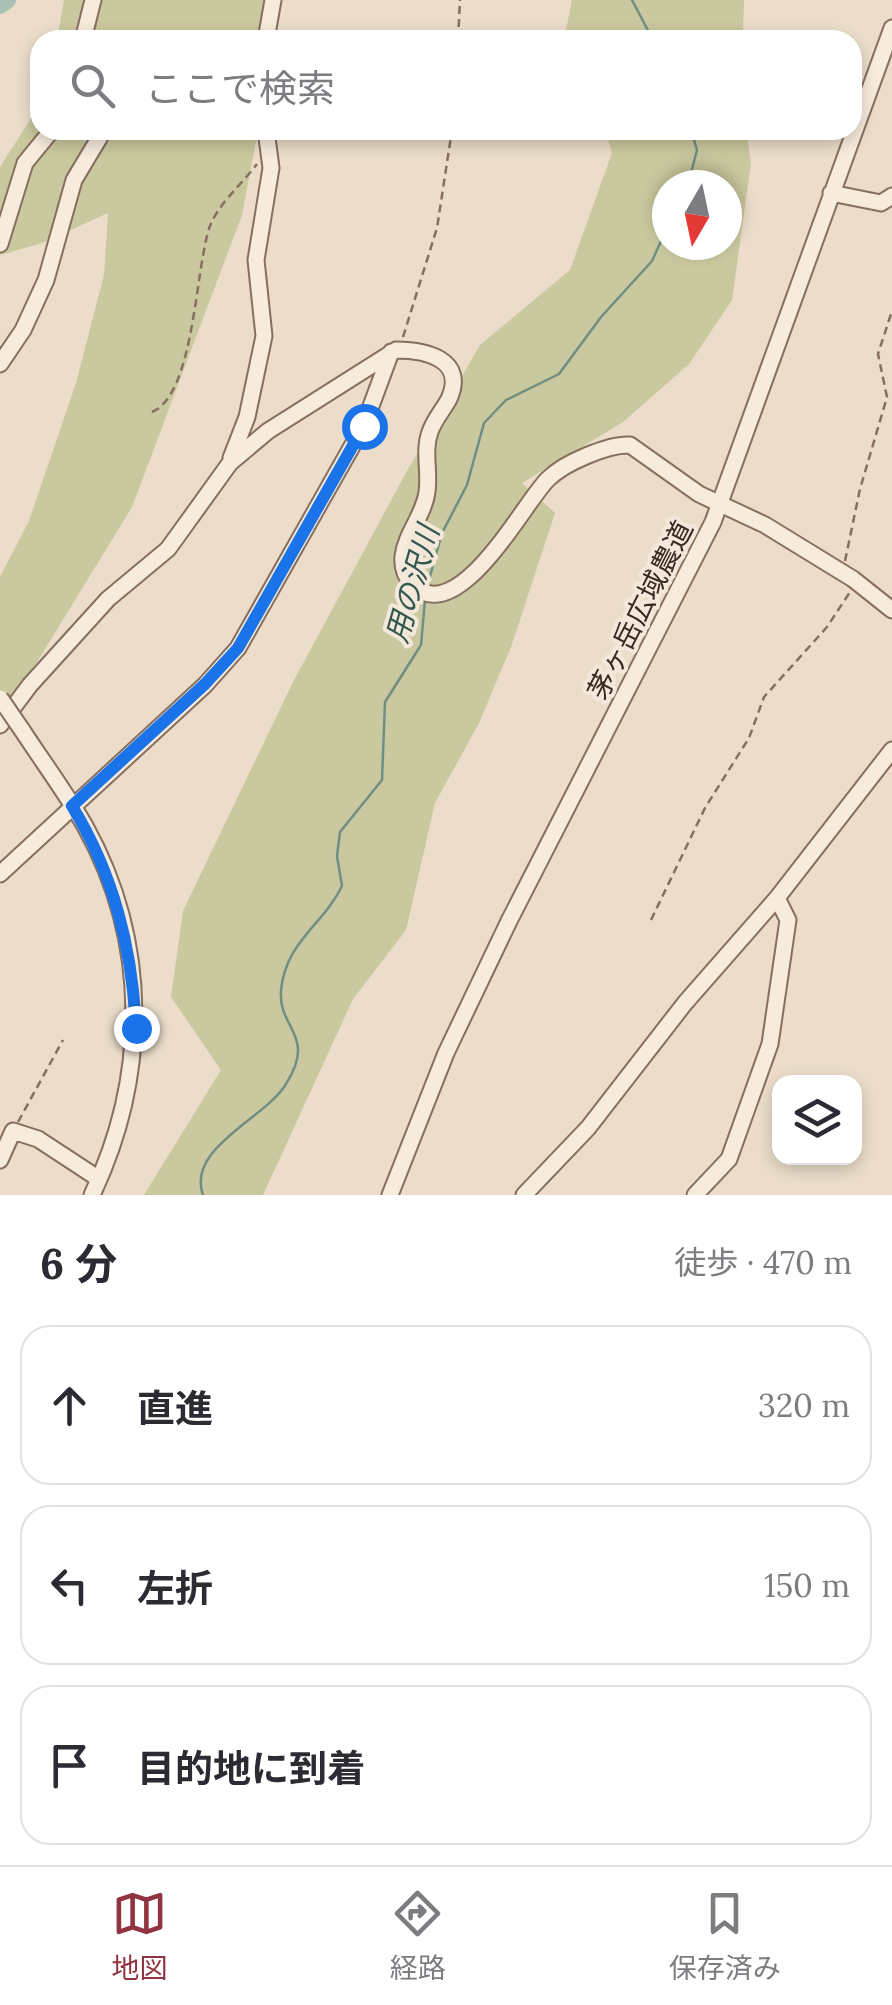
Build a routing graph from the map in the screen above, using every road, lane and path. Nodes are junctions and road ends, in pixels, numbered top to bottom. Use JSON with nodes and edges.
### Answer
{"nodes":[{"id":1,"x":93,"y":0,"type":"edge"},
{"id":2,"x":273,"y":0,"type":"edge"},
{"id":3,"x":460,"y":0,"type":"edge"},
{"id":4,"x":892,"y":28,"type":"edge"},
{"id":5,"x":85,"y":30,"type":"edge"},
{"id":6,"x":268,"y":30,"type":"edge"},
{"id":7,"x":458,"y":30,"type":"edge"},
{"id":8,"x":862,"y":109,"type":"edge"},
{"id":9,"x":44,"y":140,"type":"edge"},
{"id":10,"x":98,"y":140,"type":"edge"},
{"id":11,"x":266,"y":140,"type":"edge"},
{"id":12,"x":267,"y":140,"type":"edge"},
{"id":13,"x":450,"y":140,"type":"edge"},
{"id":14,"x":851,"y":140,"type":"edge"},
{"id":15,"x":831,"y":193,"type":"junction"},
{"id":16,"x":892,"y":196,"type":"edge"},
{"id":17,"x":0,"y":244,"type":"edge"},
{"id":18,"x":892,"y":312,"type":"edge"},
{"id":19,"x":394,"y":351,"type":"junction"},
{"id":20,"x":0,"y":364,"type":"edge"},
{"id":21,"x":152,"y":412,"type":"dead end"},
{"id":22,"x":230,"y":462,"type":"junction"},
{"id":23,"x":720,"y":503,"type":"junction"},
{"id":24,"x":849,"y":577,"type":"junction"},
{"id":25,"x":892,"y":610,"type":"edge"},
{"id":26,"x":0,"y":698,"type":"edge"},
{"id":27,"x":0,"y":726,"type":"edge"},
{"id":28,"x":892,"y":750,"type":"edge"},
{"id":29,"x":72,"y":806,"type":"junction"},
{"id":30,"x":0,"y":874,"type":"edge"},
{"id":31,"x":777,"y":898,"type":"junction"},
{"id":32,"x":651,"y":920,"type":"dead end"},
{"id":33,"x":63,"y":1040,"type":"dead end"},
{"id":34,"x":13,"y":1131,"type":"junction"},
{"id":35,"x":0,"y":1160,"type":"edge"},
{"id":36,"x":99,"y":1179,"type":"junction"},
{"id":37,"x":92,"y":1195,"type":"edge"},
{"id":38,"x":390,"y":1195,"type":"edge"},
{"id":39,"x":524,"y":1195,"type":"edge"},
{"id":40,"x":695,"y":1195,"type":"edge"}],
"edges":[{"from":1,"to":5,"type":"street"},
{"from":2,"to":6,"type":"street"},
{"from":3,"to":7,"type":"path"},
{"from":4,"to":8,"type":"street","name":"茅ヶ岳広域農道"},
{"from":9,"to":17,"type":"street"},
{"from":10,"to":20,"type":"street"},
{"from":11,"to":21,"type":"path"},
{"from":12,"to":22,"type":"street"},
{"from":13,"to":19,"type":"path"},
{"from":14,"to":15,"type":"street","name":"茅ヶ岳広域農道"},
{"from":15,"to":16,"type":"street"},
{"from":15,"to":23,"type":"street","name":"茅ヶ岳広域農道"},
{"from":18,"to":24,"type":"path"},
{"from":19,"to":22,"type":"street"},
{"from":19,"to":23,"type":"street"},
{"from":19,"to":29,"type":"street"},
{"from":22,"to":27,"type":"street"},
{"from":23,"to":24,"type":"street"},
{"from":23,"to":38,"type":"street","name":"茅ヶ岳広域農道"},
{"from":24,"to":25,"type":"street"},
{"from":24,"to":32,"type":"path"},
{"from":26,"to":29,"type":"street","bridge":true},
{"from":28,"to":31,"type":"street"},
{"from":29,"to":30,"type":"street"},
{"from":29,"to":36,"type":"street"},
{"from":31,"to":39,"type":"street"},
{"from":31,"to":40,"type":"street"},
{"from":33,"to":34,"type":"path"},
{"from":34,"to":35,"type":"street"},
{"from":34,"to":36,"type":"street"},
{"from":36,"to":37,"type":"street"}]}
